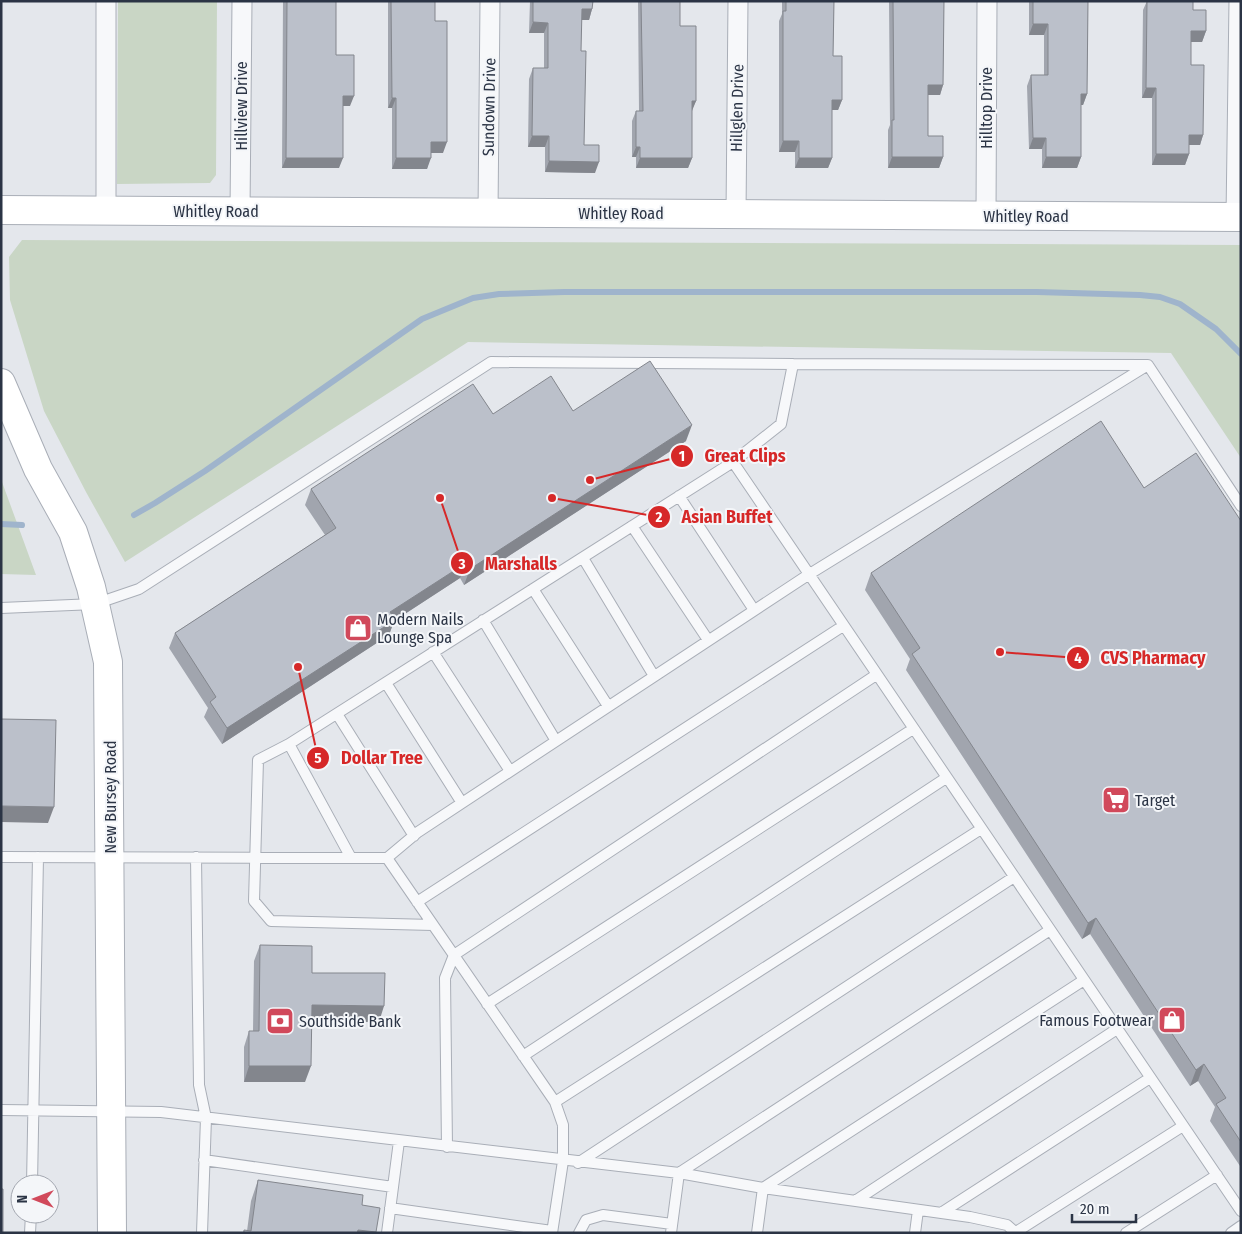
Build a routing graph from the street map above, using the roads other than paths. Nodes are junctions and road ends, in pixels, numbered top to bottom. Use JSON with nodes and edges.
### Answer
{"nodes":[{"id":1,"x":106,"y":1,"type":"edge"},
{"id":2,"x":242,"y":1,"type":"edge"},
{"id":3,"x":490,"y":1,"type":"edge"},
{"id":4,"x":738,"y":1,"type":"edge"},
{"id":5,"x":986,"y":1,"type":"edge"},
{"id":6,"x":1239,"y":13,"type":"edge"},
{"id":7,"x":1,"y":210,"type":"edge"},
{"id":8,"x":106,"y":210,"type":"junction"},
{"id":9,"x":240,"y":211,"type":"junction"},
{"id":10,"x":488,"y":213,"type":"junction"},
{"id":11,"x":736,"y":214,"type":"junction"},
{"id":12,"x":986,"y":215,"type":"junction"},
{"id":13,"x":1238,"y":217,"type":"edge"},
{"id":14,"x":793,"y":364,"type":"junction"},
{"id":15,"x":1148,"y":365,"type":"junction"},
{"id":16,"x":4,"y":396,"type":"edge"},
{"id":17,"x":733,"y":462,"type":"junction"},
{"id":18,"x":679,"y":496,"type":"junction"},
{"id":19,"x":1241,"y":506,"type":"edge"},
{"id":20,"x":632,"y":526,"type":"junction"},
{"id":21,"x":583,"y":558,"type":"junction"},
{"id":22,"x":808,"y":575,"type":"junction"},
{"id":23,"x":533,"y":589,"type":"junction"},
{"id":24,"x":95,"y":604,"type":"junction"},
{"id":25,"x":1,"y":608,"type":"edge"},
{"id":26,"x":754,"y":610,"type":"junction"},
{"id":27,"x":483,"y":620,"type":"junction"},
{"id":28,"x":843,"y":626,"type":"junction"},
{"id":29,"x":708,"y":640,"type":"junction"},
{"id":30,"x":434,"y":652,"type":"junction"},
{"id":31,"x":876,"y":675,"type":"junction"},
{"id":32,"x":654,"y":676,"type":"junction"},
{"id":33,"x":386,"y":682,"type":"junction"},
{"id":34,"x":608,"y":706,"type":"junction"},
{"id":35,"x":337,"y":714,"type":"junction"},
{"id":36,"x":913,"y":729,"type":"junction"},
{"id":37,"x":556,"y":740,"type":"junction"},
{"id":38,"x":289,"y":744,"type":"junction"},
{"id":39,"x":510,"y":771,"type":"junction"},
{"id":40,"x":946,"y":778,"type":"junction"},
{"id":41,"x":462,"y":803,"type":"junction"},
{"id":42,"x":981,"y":829,"type":"junction"},
{"id":43,"x":414,"y":836,"type":"junction"},
{"id":44,"x":196,"y":856,"type":"junction"},
{"id":45,"x":255,"y":856,"type":"junction"},
{"id":46,"x":350,"y":856,"type":"junction"},
{"id":47,"x":1,"y":857,"type":"edge"},
{"id":48,"x":38,"y":857,"type":"junction"},
{"id":49,"x":110,"y":857,"type":"junction"},
{"id":50,"x":387,"y":858,"type":"junction"},
{"id":51,"x":1014,"y":877,"type":"junction"},
{"id":52,"x":417,"y":902,"type":"junction"},
{"id":53,"x":433,"y":925,"type":"junction"},
{"id":54,"x":1050,"y":930,"type":"junction"},
{"id":55,"x":454,"y":955,"type":"junction"},
{"id":56,"x":1084,"y":980,"type":"junction"},
{"id":57,"x":487,"y":1004,"type":"junction"},
{"id":58,"x":1117,"y":1029,"type":"junction"},
{"id":59,"x":523,"y":1056,"type":"junction"},
{"id":60,"x":1150,"y":1078,"type":"junction"},
{"id":61,"x":554,"y":1102,"type":"junction"},
{"id":62,"x":1,"y":1110,"type":"edge"},
{"id":63,"x":34,"y":1110,"type":"junction"},
{"id":64,"x":112,"y":1111,"type":"junction"},
{"id":65,"x":206,"y":1118,"type":"junction"},
{"id":66,"x":1183,"y":1126,"type":"junction"},
{"id":67,"x":399,"y":1141,"type":"junction"},
{"id":68,"x":447,"y":1147,"type":"junction"},
{"id":69,"x":204,"y":1160,"type":"junction"},
{"id":70,"x":563,"y":1161,"type":"junction"},
{"id":71,"x":578,"y":1163,"type":"junction"},
{"id":72,"x":32,"y":1174,"type":"edge"},
{"id":73,"x":679,"y":1174,"type":"junction"},
{"id":74,"x":1217,"y":1175,"type":"junction"},
{"id":75,"x":393,"y":1187,"type":"junction"},
{"id":76,"x":762,"y":1188,"type":"junction"},
{"id":77,"x":855,"y":1201,"type":"junction"},
{"id":78,"x":390,"y":1208,"type":"junction"},
{"id":79,"x":918,"y":1210,"type":"junction"},
{"id":80,"x":1241,"y":1211,"type":"edge"},
{"id":81,"x":941,"y":1213,"type":"junction"},
{"id":82,"x":1241,"y":1226,"type":"edge"},
{"id":83,"x":671,"y":1229,"type":"edge"},
{"id":84,"x":552,"y":1232,"type":"edge"},
{"id":85,"x":112,"y":1233,"type":"edge"},
{"id":86,"x":202,"y":1233,"type":"edge"},
{"id":87,"x":387,"y":1233,"type":"edge"},
{"id":88,"x":579,"y":1233,"type":"edge"},
{"id":89,"x":757,"y":1233,"type":"edge"},
{"id":90,"x":915,"y":1233,"type":"edge"},
{"id":91,"x":1016,"y":1233,"type":"edge"},
{"id":92,"x":1126,"y":1233,"type":"edge"},
{"id":93,"x":1231,"y":1233,"type":"edge"}],
"edges":[{"from":1,"to":8,"type":"street"},
{"from":2,"to":9,"type":"street","name":"Hillview Drive"},
{"from":3,"to":10,"type":"street","name":"Sundown Drive"},
{"from":4,"to":11,"type":"street","name":"Hillglen Drive"},
{"from":5,"to":12,"type":"street","name":"Hilltop Drive"},
{"from":6,"to":13,"type":"street"},
{"from":7,"to":8,"type":"street","name":"Whitley Road"},
{"from":8,"to":9,"type":"street","name":"Whitley Road"},
{"from":9,"to":10,"type":"street","name":"Whitley Road"},
{"from":10,"to":11,"type":"street","name":"Whitley Road"},
{"from":11,"to":12,"type":"street","name":"Whitley Road"},
{"from":12,"to":13,"type":"street","name":"Whitley Road"},
{"from":14,"to":15,"type":"lane"},
{"from":14,"to":17,"type":"lane"},
{"from":14,"to":24,"type":"lane"},
{"from":15,"to":19,"type":"lane"},
{"from":15,"to":22,"type":"lane"},
{"from":16,"to":24,"type":"street","name":"New Bursey Road"},
{"from":17,"to":18,"type":"lane"},
{"from":17,"to":22,"type":"lane"},
{"from":18,"to":20,"type":"lane"},
{"from":18,"to":26,"type":"lane"},
{"from":20,"to":21,"type":"lane"},
{"from":20,"to":29,"type":"lane"},
{"from":21,"to":23,"type":"lane"},
{"from":21,"to":32,"type":"lane"},
{"from":22,"to":26,"type":"lane"},
{"from":22,"to":28,"type":"lane"},
{"from":23,"to":27,"type":"lane"},
{"from":23,"to":34,"type":"lane"},
{"from":24,"to":25,"type":"lane"},
{"from":24,"to":49,"type":"street","name":"New Bursey Road"},
{"from":26,"to":29,"type":"lane"},
{"from":27,"to":30,"type":"lane"},
{"from":27,"to":37,"type":"lane"},
{"from":28,"to":31,"type":"lane"},
{"from":28,"to":52,"type":"lane"},
{"from":29,"to":32,"type":"lane"},
{"from":30,"to":33,"type":"lane"},
{"from":30,"to":39,"type":"lane"},
{"from":31,"to":36,"type":"lane"},
{"from":31,"to":55,"type":"lane"},
{"from":32,"to":34,"type":"lane"},
{"from":33,"to":35,"type":"lane"},
{"from":33,"to":41,"type":"lane"},
{"from":34,"to":37,"type":"lane"},
{"from":35,"to":38,"type":"lane"},
{"from":35,"to":43,"type":"lane"},
{"from":36,"to":40,"type":"lane"},
{"from":36,"to":57,"type":"lane"},
{"from":37,"to":39,"type":"lane"},
{"from":38,"to":45,"type":"lane"},
{"from":38,"to":46,"type":"lane"},
{"from":39,"to":41,"type":"lane"},
{"from":40,"to":42,"type":"lane"},
{"from":40,"to":59,"type":"lane"},
{"from":41,"to":43,"type":"lane"},
{"from":42,"to":51,"type":"lane"},
{"from":42,"to":61,"type":"lane"},
{"from":43,"to":50,"type":"lane"},
{"from":44,"to":45,"type":"lane"},
{"from":44,"to":49,"type":"lane"},
{"from":44,"to":65,"type":"lane"},
{"from":45,"to":46,"type":"lane"},
{"from":45,"to":53,"type":"lane"},
{"from":46,"to":50,"type":"lane"},
{"from":47,"to":48,"type":"lane"},
{"from":48,"to":49,"type":"lane"},
{"from":48,"to":63,"type":"lane"},
{"from":49,"to":64,"type":"street","name":"New Bursey Road"},
{"from":50,"to":52,"type":"lane"},
{"from":51,"to":54,"type":"lane"},
{"from":51,"to":71,"type":"lane"},
{"from":52,"to":53,"type":"lane"},
{"from":53,"to":55,"type":"lane"},
{"from":54,"to":56,"type":"lane"},
{"from":54,"to":73,"type":"lane"},
{"from":55,"to":57,"type":"lane"},
{"from":55,"to":68,"type":"lane"},
{"from":56,"to":58,"type":"lane"},
{"from":56,"to":76,"type":"lane"},
{"from":57,"to":59,"type":"lane"},
{"from":58,"to":60,"type":"lane"},
{"from":58,"to":77,"type":"lane"},
{"from":59,"to":61,"type":"lane"},
{"from":60,"to":66,"type":"lane"},
{"from":60,"to":81,"type":"lane"},
{"from":61,"to":70,"type":"lane"},
{"from":62,"to":63,"type":"lane"},
{"from":63,"to":64,"type":"lane"},
{"from":63,"to":72,"type":"lane"},
{"from":64,"to":65,"type":"lane"},
{"from":64,"to":85,"type":"street","name":"New Bursey Road"},
{"from":65,"to":67,"type":"lane"},
{"from":65,"to":69,"type":"lane"},
{"from":66,"to":74,"type":"lane"},
{"from":66,"to":91,"type":"lane"},
{"from":67,"to":68,"type":"lane"},
{"from":67,"to":75,"type":"lane"},
{"from":68,"to":70,"type":"lane"},
{"from":69,"to":75,"type":"lane"},
{"from":69,"to":86,"type":"lane"},
{"from":70,"to":71,"type":"lane"},
{"from":70,"to":84,"type":"lane"},
{"from":71,"to":73,"type":"lane"},
{"from":73,"to":76,"type":"lane"},
{"from":73,"to":83,"type":"lane"},
{"from":74,"to":80,"type":"lane"},
{"from":74,"to":92,"type":"lane"},
{"from":75,"to":78,"type":"lane"},
{"from":76,"to":77,"type":"lane"},
{"from":76,"to":89,"type":"lane"},
{"from":77,"to":79,"type":"lane"},
{"from":78,"to":84,"type":"lane"},
{"from":78,"to":87,"type":"lane"},
{"from":79,"to":81,"type":"lane"},
{"from":79,"to":90,"type":"lane"},
{"from":81,"to":91,"type":"lane"},
{"from":82,"to":93,"type":"lane"},
{"from":83,"to":88,"type":"lane"}]}
